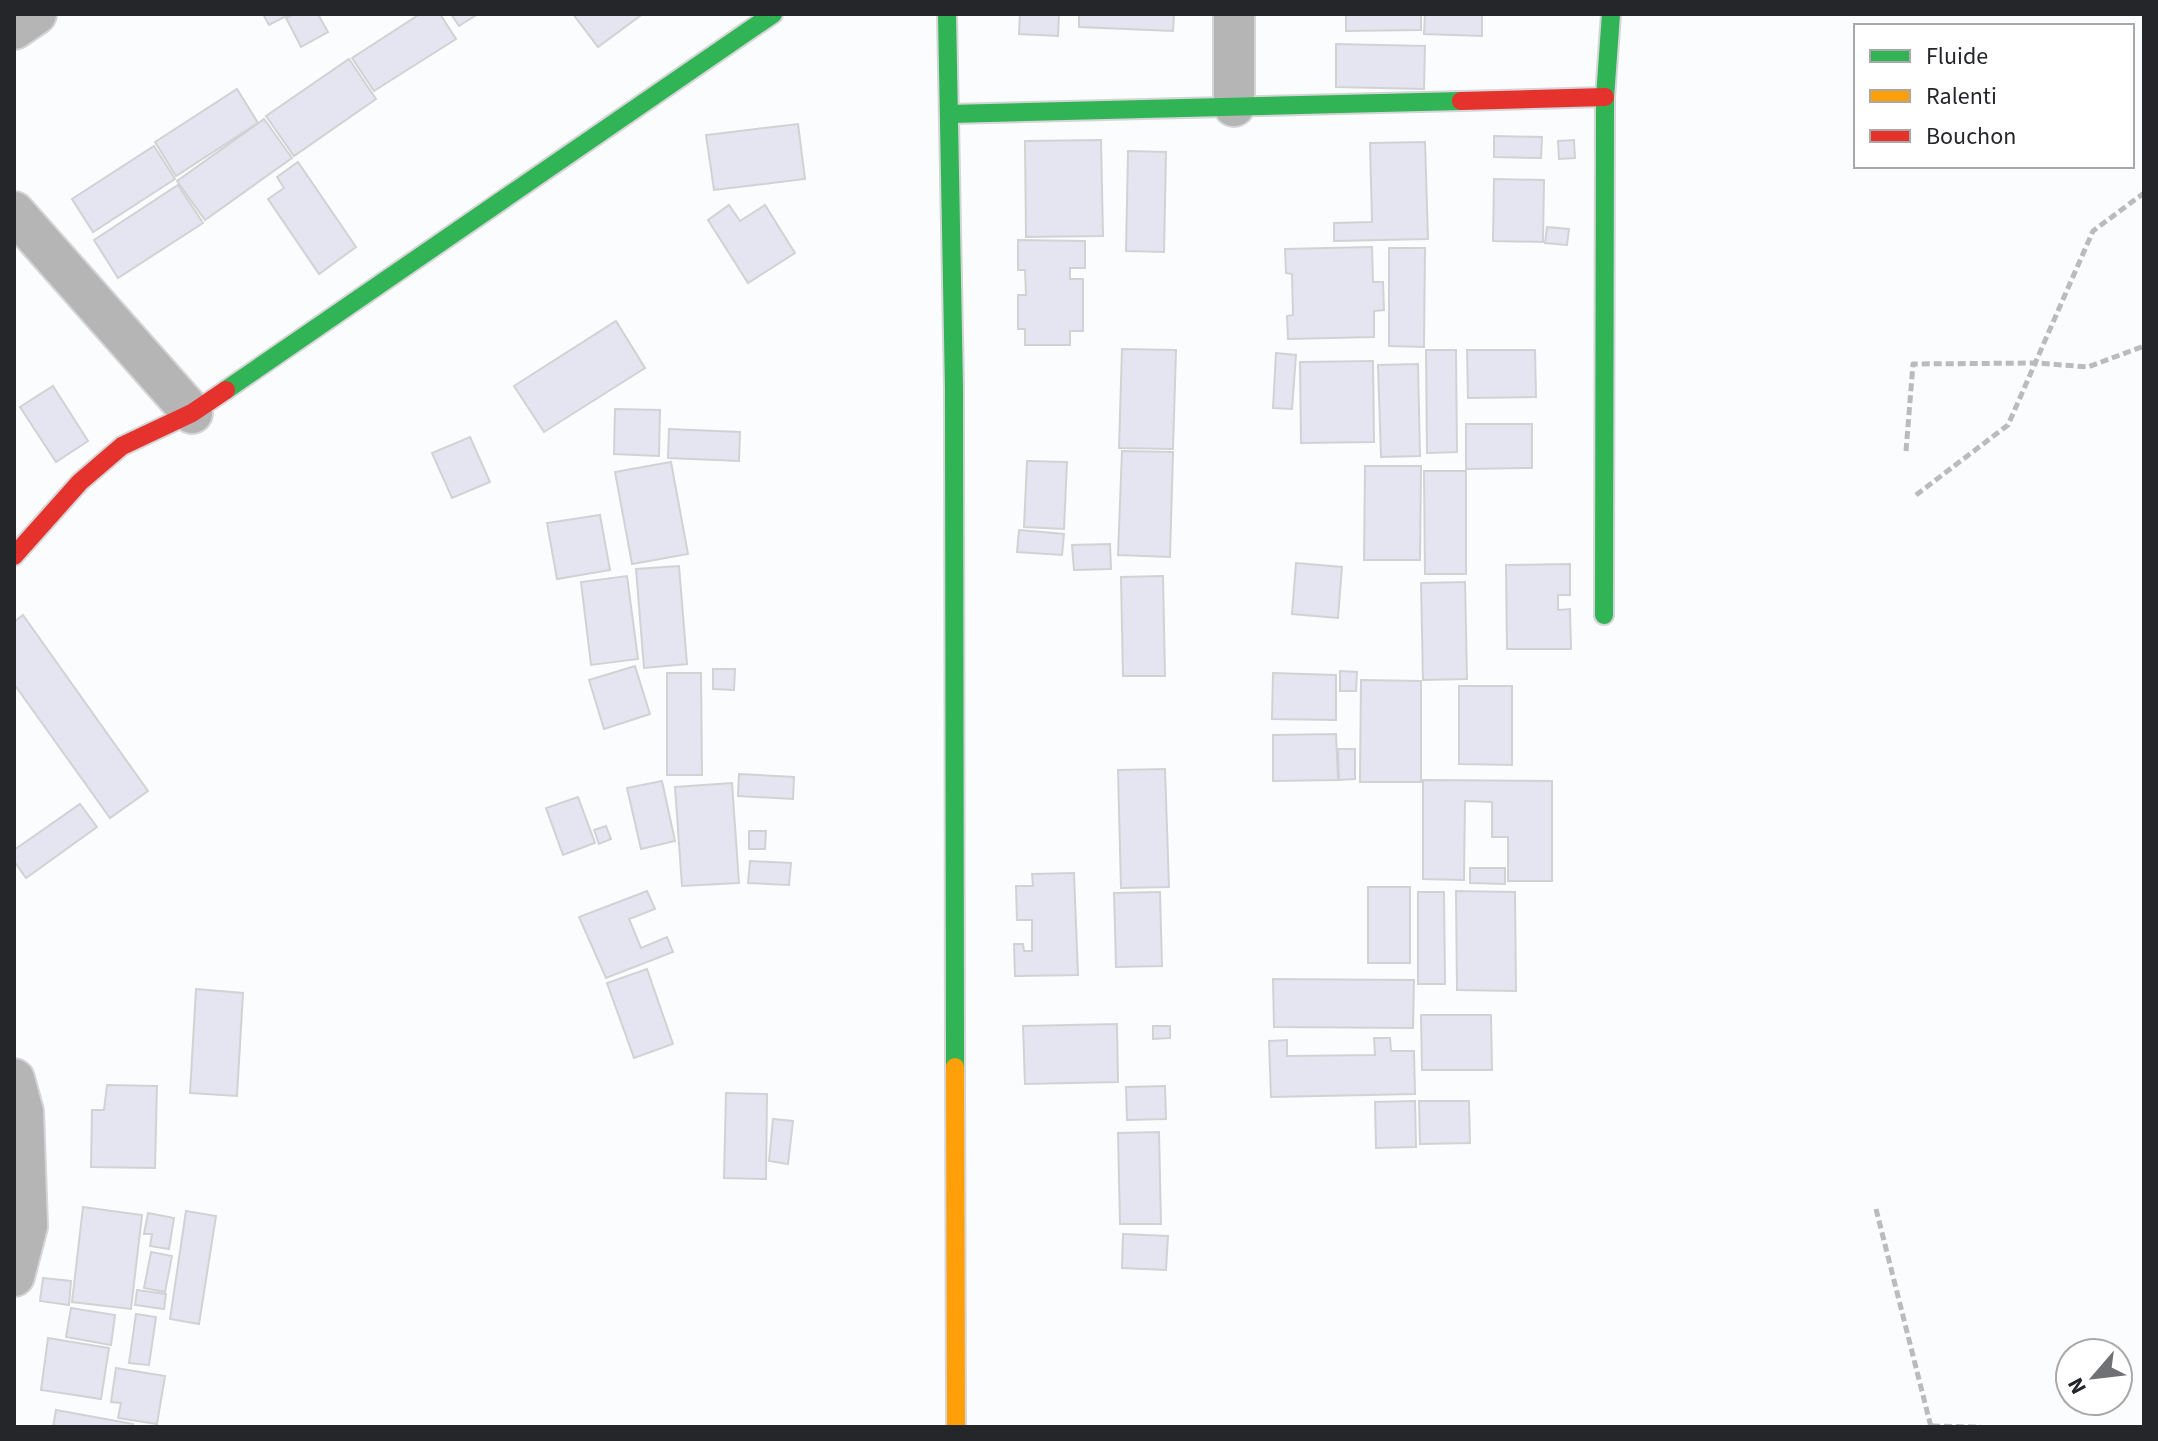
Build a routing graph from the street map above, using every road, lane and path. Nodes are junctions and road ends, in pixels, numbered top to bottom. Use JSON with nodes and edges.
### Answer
{"nodes":[{"id":1,"x":36,"y":14,"type":"edge"},
{"id":2,"x":773,"y":14,"type":"edge"},
{"id":3,"x":947,"y":14,"type":"edge"},
{"id":4,"x":1234,"y":14,"type":"edge"},
{"id":5,"x":1611,"y":14,"type":"edge"},
{"id":6,"x":14,"y":29,"type":"edge"},
{"id":7,"x":1605,"y":97,"type":"junction"},
{"id":8,"x":1234,"y":106,"type":"junction"},
{"id":9,"x":950,"y":114,"type":"junction"},
{"id":10,"x":2144,"y":193,"type":"edge"},
{"id":11,"x":14,"y":212,"type":"edge"},
{"id":12,"x":2144,"y":346,"type":"edge"},
{"id":13,"x":2038,"y":363,"type":"junction"},
{"id":14,"x":192,"y":413,"type":"junction"},
{"id":15,"x":1906,"y":451,"type":"dead end"},
{"id":16,"x":1916,"y":495,"type":"dead end"},
{"id":17,"x":14,"y":556,"type":"edge"},
{"id":18,"x":1604,"y":615,"type":"dead end"},
{"id":19,"x":14,"y":1079,"type":"edge"},
{"id":20,"x":1876,"y":1209,"type":"dead end"},
{"id":21,"x":14,"y":1276,"type":"edge"},
{"id":22,"x":1931,"y":1426,"type":"edge"},
{"id":23,"x":956,"y":1427,"type":"edge"},
{"id":24,"x":1981,"y":1427,"type":"edge"}],
"edges":[{"from":1,"to":6,"type":"street"},
{"from":2,"to":14,"type":"street"},
{"from":3,"to":9,"type":"street"},
{"from":4,"to":8,"type":"street"},
{"from":5,"to":7,"type":"street"},
{"from":7,"to":8,"type":"street"},
{"from":7,"to":18,"type":"street"},
{"from":8,"to":9,"type":"street"},
{"from":9,"to":23,"type":"street"},
{"from":10,"to":13,"type":"path"},
{"from":11,"to":14,"type":"street"},
{"from":12,"to":13,"type":"path"},
{"from":13,"to":15,"type":"path"},
{"from":13,"to":16,"type":"path"},
{"from":14,"to":17,"type":"street"},
{"from":19,"to":21,"type":"street"},
{"from":20,"to":22,"type":"path"},
{"from":22,"to":24,"type":"path"}]}
